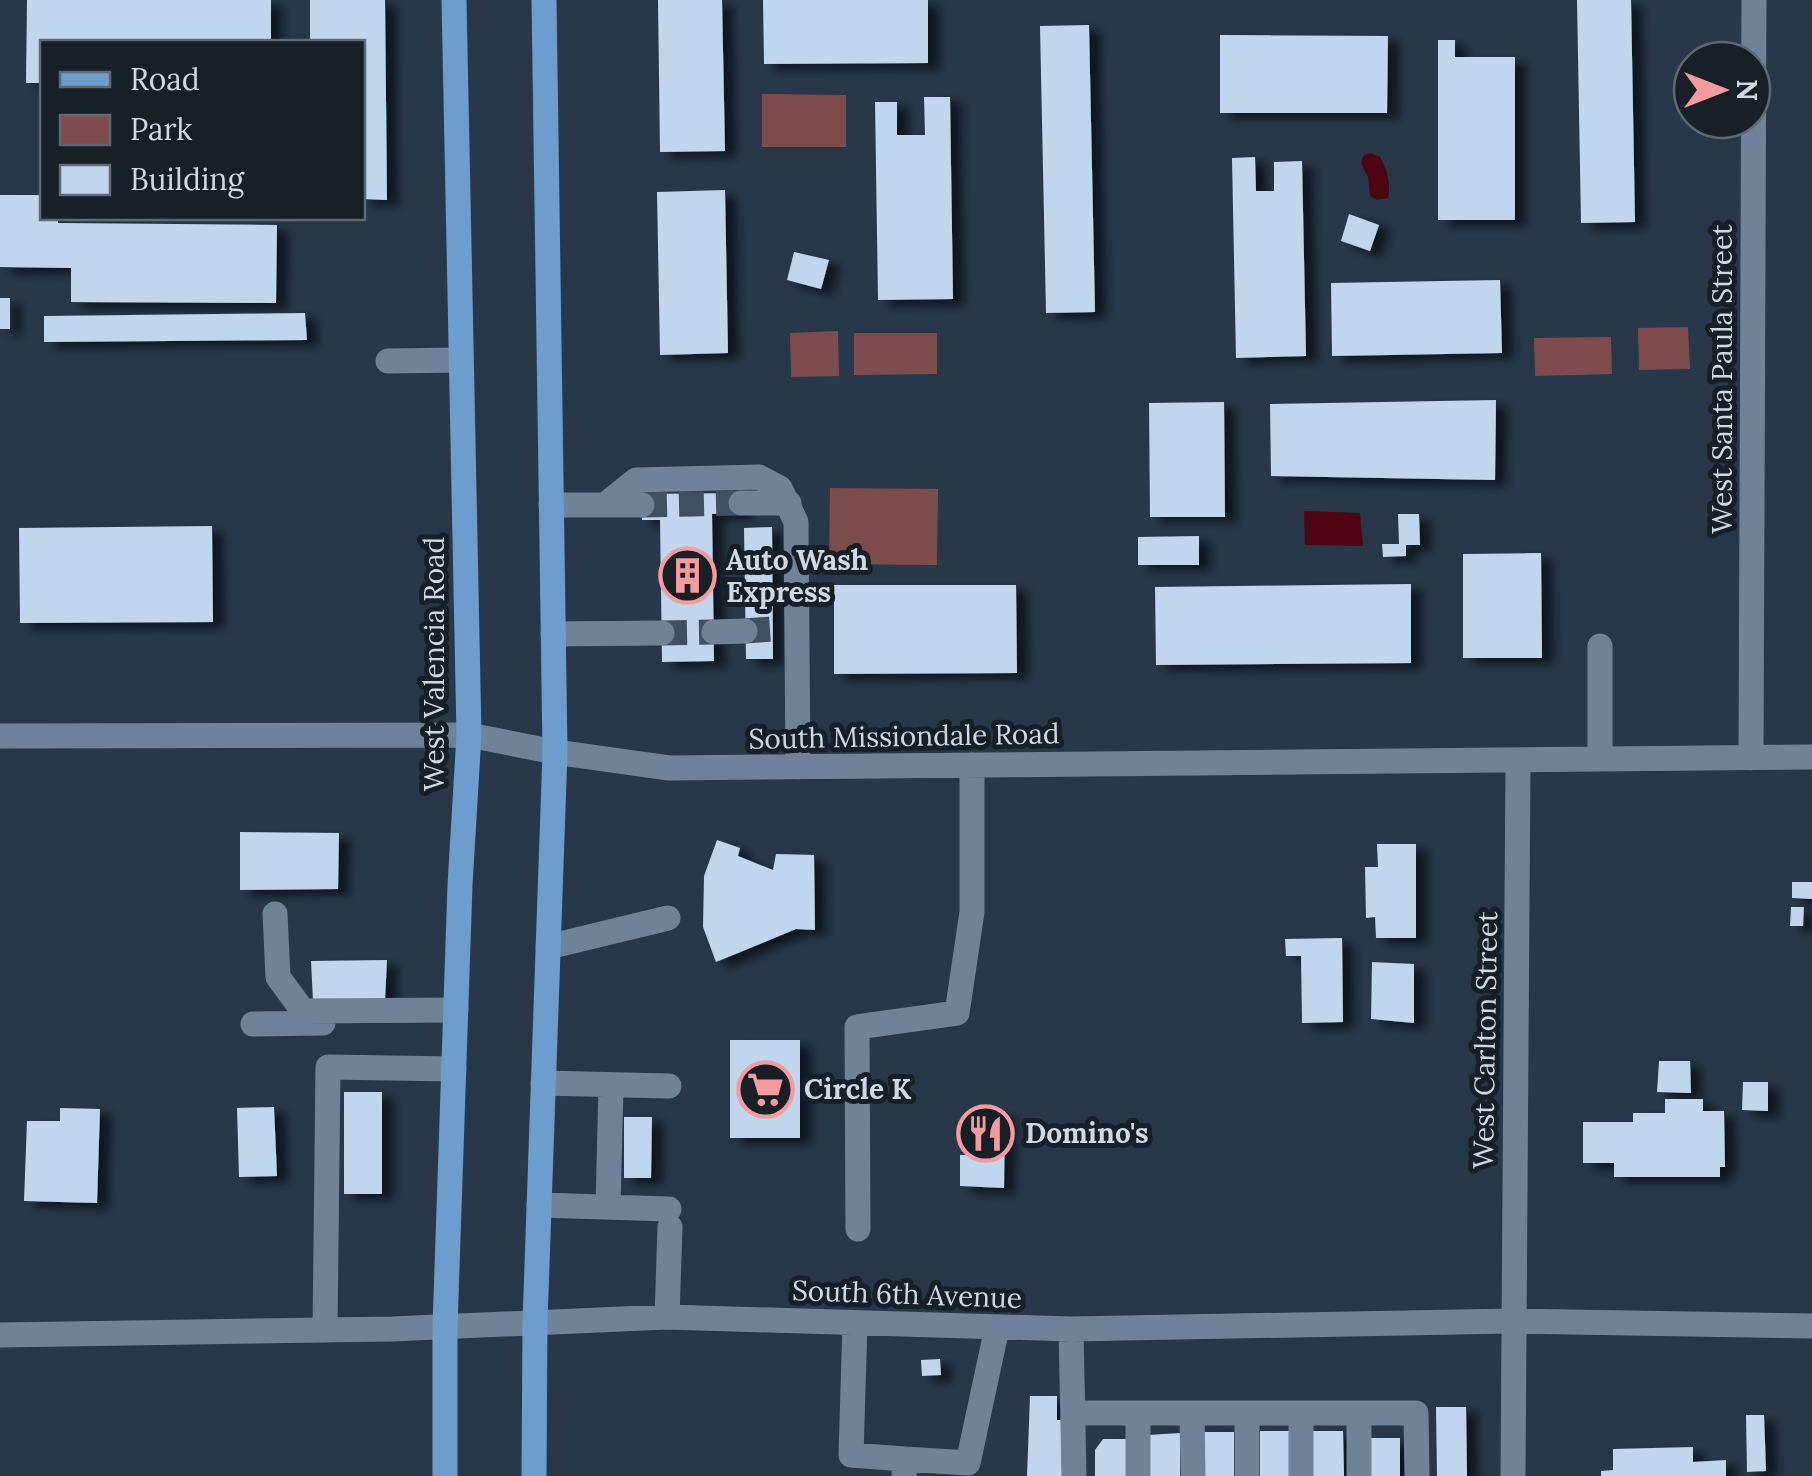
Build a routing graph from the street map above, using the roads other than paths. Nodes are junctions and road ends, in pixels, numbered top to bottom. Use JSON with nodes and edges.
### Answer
{"nodes":[{"id":1,"x":454,"y":0,"type":"edge"},
{"id":2,"x":544,"y":0,"type":"edge"},
{"id":3,"x":1754,"y":0,"type":"edge"},
{"id":4,"x":459,"y":360,"type":"junction"},
{"id":5,"x":388,"y":361,"type":"dead end"},
{"id":6,"x":789,"y":502,"type":"junction"},
{"id":7,"x":741,"y":503,"type":"tunnel mouth"},
{"id":8,"x":551,"y":505,"type":"junction"},
{"id":9,"x":604,"y":505,"type":"junction"},
{"id":10,"x":642,"y":506,"type":"tunnel mouth"},
{"id":11,"x":745,"y":631,"type":"tunnel mouth"},
{"id":12,"x":714,"y":632,"type":"tunnel mouth"},
{"id":13,"x":662,"y":633,"type":"tunnel mouth"},
{"id":14,"x":552,"y":634,"type":"junction"},
{"id":15,"x":1600,"y":646,"type":"dead end"},
{"id":16,"x":469,"y":734,"type":"junction"},
{"id":17,"x":0,"y":736,"type":"edge"},
{"id":18,"x":555,"y":752,"type":"junction"},
{"id":19,"x":1812,"y":757,"type":"edge"},
{"id":20,"x":1751,"y":758,"type":"junction"},
{"id":21,"x":1600,"y":759,"type":"junction"},
{"id":22,"x":1518,"y":760,"type":"junction"},
{"id":23,"x":972,"y":765,"type":"junction"},
{"id":24,"x":798,"y":766,"type":"junction"},
{"id":25,"x":275,"y":914,"type":"dead end"},
{"id":26,"x":668,"y":918,"type":"dead end"},
{"id":27,"x":548,"y":947,"type":"junction"},
{"id":28,"x":456,"y":1016,"type":"junction"},
{"id":29,"x":254,"y":1024,"type":"dead end"},
{"id":30,"x":454,"y":1069,"type":"junction"},
{"id":31,"x":543,"y":1083,"type":"junction"},
{"id":32,"x":611,"y":1085,"type":"junction"},
{"id":33,"x":669,"y":1086,"type":"dead end"},
{"id":34,"x":539,"y":1205,"type":"junction"},
{"id":35,"x":608,"y":1207,"type":"junction"},
{"id":36,"x":858,"y":1229,"type":"dead end"},
{"id":37,"x":666,"y":1317,"type":"junction"},
{"id":38,"x":1512,"y":1321,"type":"junction"},
{"id":39,"x":535,"y":1322,"type":"junction"},
{"id":40,"x":854,"y":1323,"type":"junction"},
{"id":41,"x":445,"y":1326,"type":"junction"},
{"id":42,"x":1812,"y":1326,"type":"edge"},
{"id":43,"x":997,"y":1328,"type":"junction"},
{"id":44,"x":1071,"y":1329,"type":"junction"},
{"id":45,"x":325,"y":1330,"type":"junction"},
{"id":46,"x":0,"y":1335,"type":"edge"},
{"id":47,"x":1073,"y":1413,"type":"junction"},
{"id":48,"x":1138,"y":1413,"type":"junction"},
{"id":49,"x":1192,"y":1413,"type":"junction"},
{"id":50,"x":1246,"y":1413,"type":"junction"},
{"id":51,"x":1301,"y":1413,"type":"junction"},
{"id":52,"x":1359,"y":1413,"type":"junction"},
{"id":53,"x":904,"y":1467,"type":"edge"},
{"id":54,"x":445,"y":1476,"type":"edge"},
{"id":55,"x":534,"y":1476,"type":"edge"},
{"id":56,"x":1074,"y":1476,"type":"edge"},
{"id":57,"x":1138,"y":1476,"type":"edge"},
{"id":58,"x":1193,"y":1476,"type":"edge"},
{"id":59,"x":1247,"y":1476,"type":"edge"},
{"id":60,"x":1301,"y":1476,"type":"edge"},
{"id":61,"x":1359,"y":1476,"type":"edge"},
{"id":62,"x":1417,"y":1476,"type":"edge"},
{"id":63,"x":1513,"y":1476,"type":"edge"}],
"edges":[{"from":1,"to":4,"type":"main road","name":"West Valencia Road"},
{"from":2,"to":8,"type":"main road"},
{"from":3,"to":20,"type":"street","name":"West Santa Paula Street"},
{"from":4,"to":5,"type":"street"},
{"from":4,"to":16,"type":"main road","name":"West Valencia Road"},
{"from":6,"to":7,"type":"street"},
{"from":6,"to":9,"type":"street"},
{"from":6,"to":24,"type":"street"},
{"from":8,"to":9,"type":"street"},
{"from":8,"to":14,"type":"main road"},
{"from":9,"to":10,"type":"street"},
{"from":11,"to":12,"type":"street"},
{"from":13,"to":14,"type":"street"},
{"from":14,"to":18,"type":"main road"},
{"from":15,"to":21,"type":"street"},
{"from":16,"to":17,"type":"street","name":"South Missiondale Road"},
{"from":16,"to":18,"type":"street","name":"South Missiondale Road"},
{"from":16,"to":28,"type":"main road","name":"West Valencia Road"},
{"from":18,"to":24,"type":"street","name":"South Missiondale Road"},
{"from":18,"to":27,"type":"main road"},
{"from":19,"to":20,"type":"street","name":"South Missiondale Road"},
{"from":20,"to":21,"type":"street","name":"South Missiondale Road"},
{"from":21,"to":22,"type":"street","name":"South Missiondale Road"},
{"from":22,"to":23,"type":"street","name":"South Missiondale Road"},
{"from":22,"to":38,"type":"street","name":"West Carlton Street"},
{"from":23,"to":24,"type":"street","name":"South Missiondale Road"},
{"from":23,"to":36,"type":"street"},
{"from":25,"to":28,"type":"street"},
{"from":26,"to":27,"type":"street"},
{"from":27,"to":31,"type":"main road"},
{"from":28,"to":29,"type":"street"},
{"from":28,"to":30,"type":"main road","name":"West Valencia Road"},
{"from":30,"to":41,"type":"main road","name":"West Valencia Road"},
{"from":30,"to":45,"type":"street"},
{"from":31,"to":32,"type":"street"},
{"from":31,"to":34,"type":"main road"},
{"from":32,"to":33,"type":"street"},
{"from":32,"to":35,"type":"street"},
{"from":34,"to":35,"type":"street"},
{"from":34,"to":39,"type":"main road"},
{"from":35,"to":37,"type":"street"},
{"from":37,"to":39,"type":"street","name":"South 6th Avenue"},
{"from":37,"to":40,"type":"street","name":"South 6th Avenue"},
{"from":38,"to":42,"type":"street","name":"South 6th Avenue"},
{"from":38,"to":44,"type":"street","name":"South 6th Avenue"},
{"from":38,"to":63,"type":"street","name":"West Carlton Street"},
{"from":39,"to":41,"type":"street","name":"South 6th Avenue"},
{"from":39,"to":55,"type":"main road"},
{"from":40,"to":43,"type":"street","name":"South 6th Avenue"},
{"from":40,"to":53,"type":"street"},
{"from":41,"to":45,"type":"street","name":"South 6th Avenue"},
{"from":41,"to":54,"type":"main road","name":"West Valencia Road"},
{"from":43,"to":44,"type":"street","name":"South 6th Avenue"},
{"from":43,"to":53,"type":"street"},
{"from":44,"to":47,"type":"street"},
{"from":45,"to":46,"type":"street","name":"South 6th Avenue"},
{"from":47,"to":48,"type":"street"},
{"from":47,"to":56,"type":"street"},
{"from":48,"to":49,"type":"street"},
{"from":48,"to":57,"type":"street"},
{"from":49,"to":50,"type":"street"},
{"from":49,"to":58,"type":"street"},
{"from":50,"to":51,"type":"street"},
{"from":50,"to":59,"type":"street"},
{"from":51,"to":52,"type":"street"},
{"from":51,"to":60,"type":"street"},
{"from":52,"to":61,"type":"street"},
{"from":52,"to":62,"type":"street"}]}
